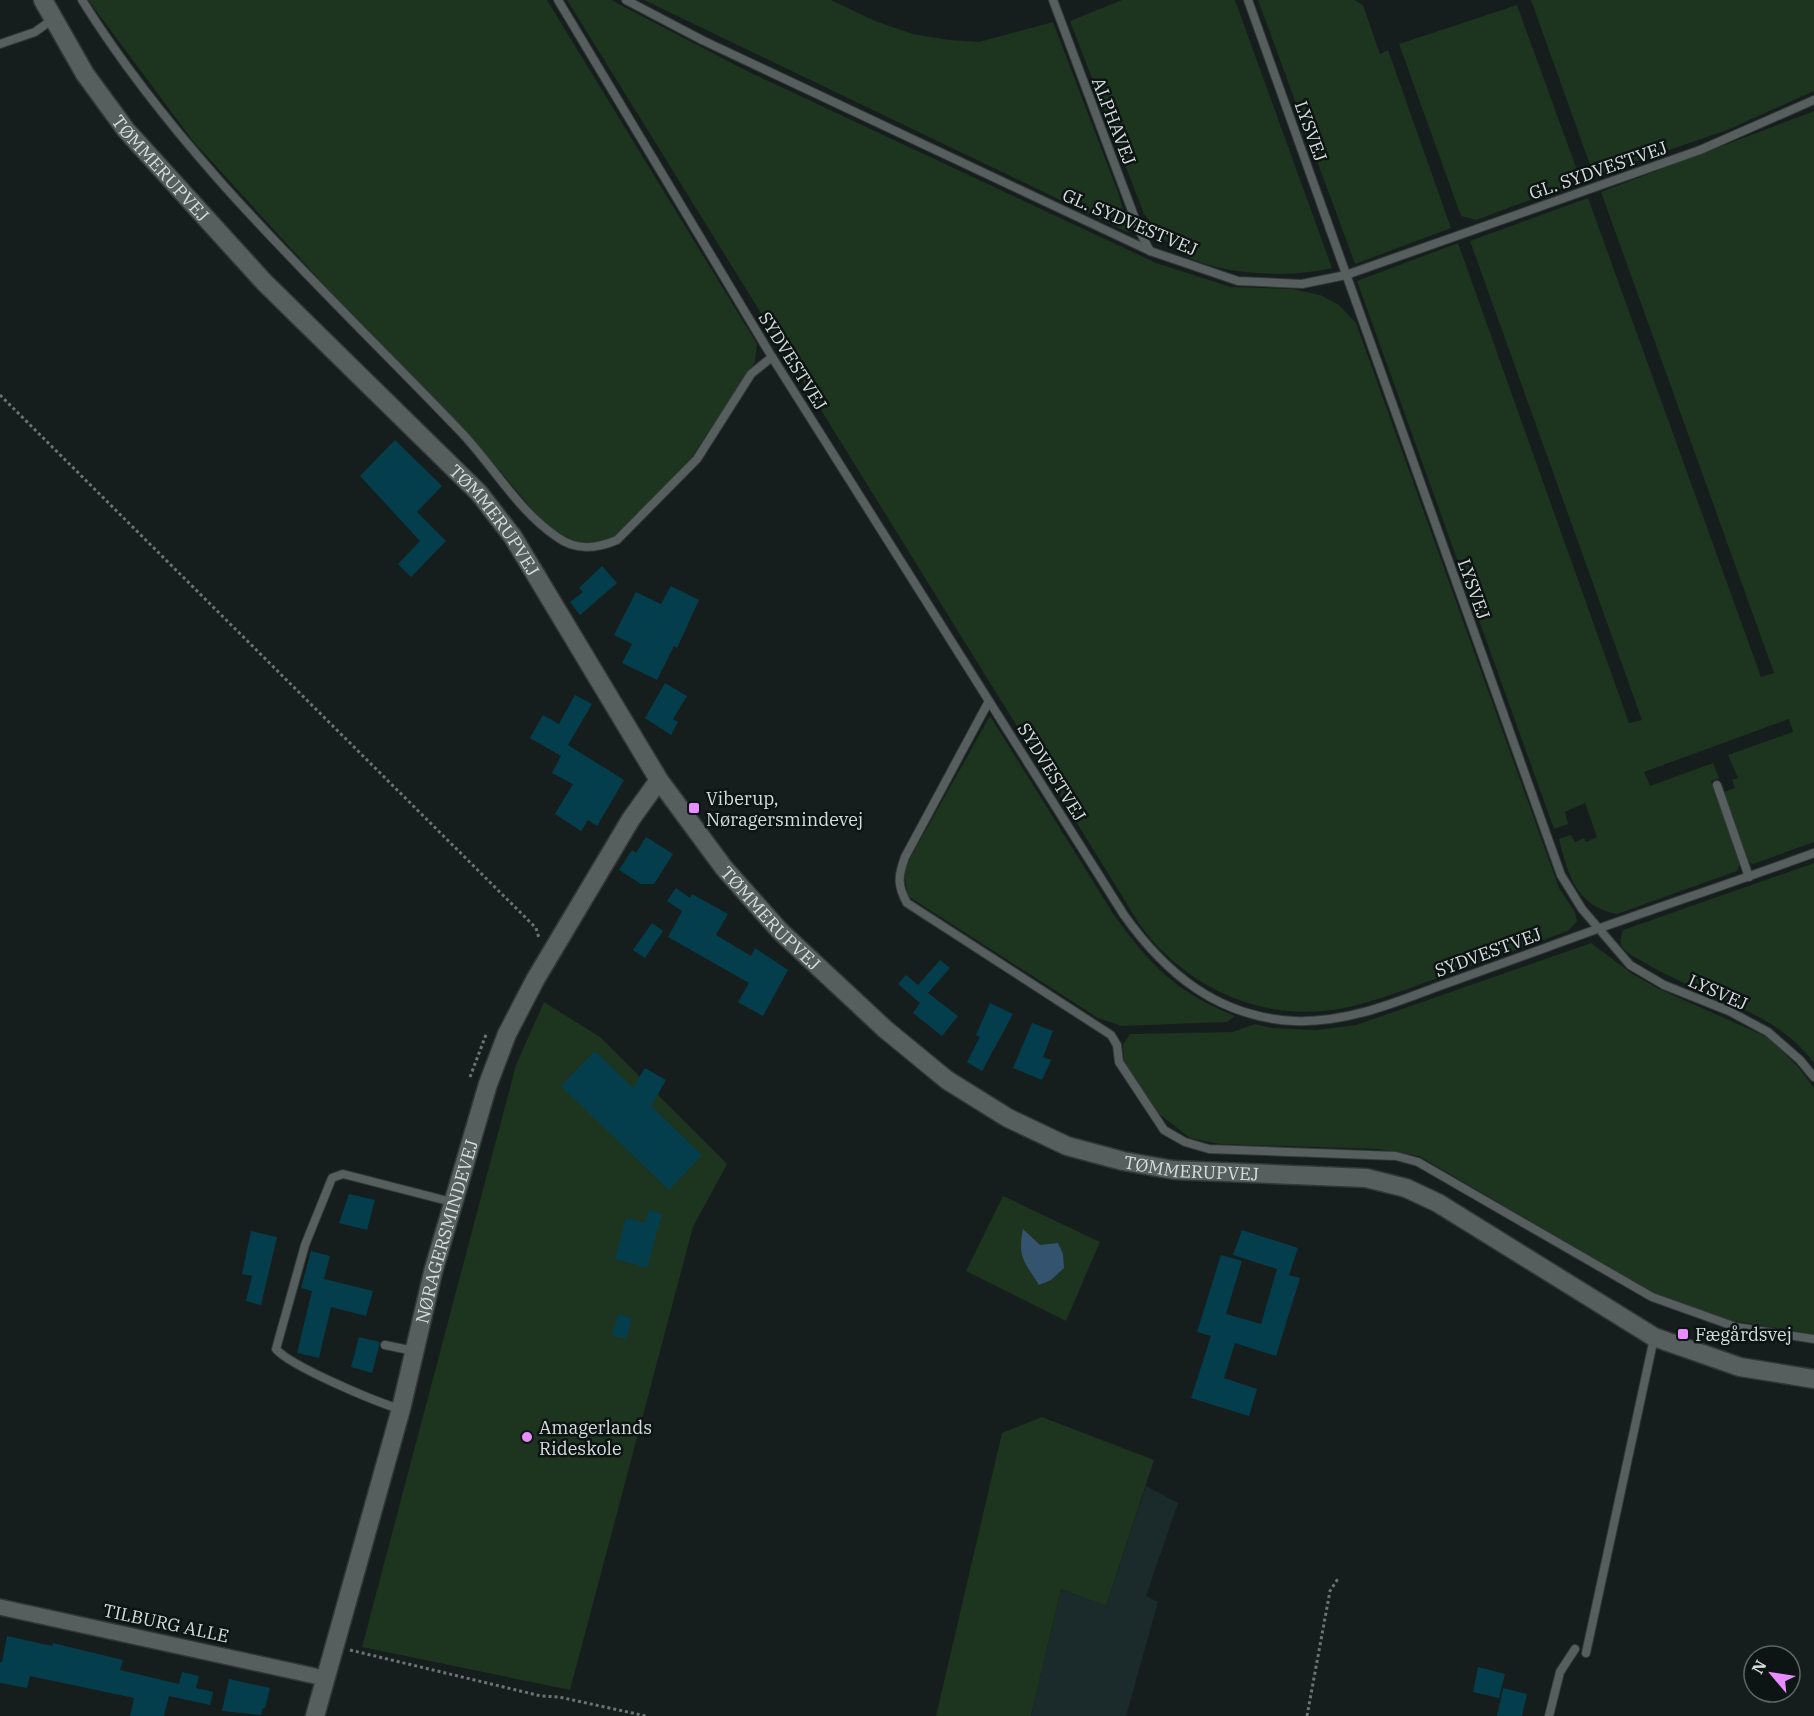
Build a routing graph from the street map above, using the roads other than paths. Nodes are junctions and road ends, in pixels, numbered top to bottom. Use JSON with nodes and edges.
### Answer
{"nodes":[{"id":1,"x":43,"y":0,"type":"edge"},
{"id":2,"x":82,"y":0,"type":"edge"},
{"id":3,"x":558,"y":0,"type":"edge"},
{"id":4,"x":626,"y":0,"type":"edge"},
{"id":5,"x":1053,"y":0,"type":"edge"},
{"id":6,"x":1248,"y":0,"type":"edge"},
{"id":7,"x":53,"y":19,"type":"junction"},
{"id":8,"x":0,"y":44,"type":"edge"},
{"id":9,"x":1814,"y":100,"type":"edge"},
{"id":10,"x":1150,"y":251,"type":"junction"},
{"id":11,"x":1346,"y":275,"type":"junction"},
{"id":12,"x":772,"y":357,"type":"junction"},
{"id":13,"x":989,"y":701,"type":"junction"},
{"id":14,"x":659,"y":780,"type":"junction"},
{"id":15,"x":1717,"y":785,"type":"dead end"},
{"id":16,"x":1814,"y":853,"type":"edge"},
{"id":17,"x":1749,"y":877,"type":"junction"},
{"id":18,"x":1599,"y":928,"type":"junction"},
{"id":19,"x":1814,"y":1077,"type":"edge"},
{"id":20,"x":453,"y":1202,"type":"junction"},
{"id":21,"x":1654,"y":1337,"type":"junction"},
{"id":22,"x":1814,"y":1340,"type":"edge"},
{"id":23,"x":385,"y":1345,"type":"dead end"},
{"id":24,"x":414,"y":1351,"type":"junction"},
{"id":25,"x":1814,"y":1379,"type":"edge"},
{"id":26,"x":400,"y":1409,"type":"junction"},
{"id":27,"x":0,"y":1607,"type":"edge"},
{"id":28,"x":1575,"y":1649,"type":"dead end"},
{"id":29,"x":1586,"y":1653,"type":"dead end"},
{"id":30,"x":324,"y":1678,"type":"junction"},
{"id":31,"x":315,"y":1716,"type":"edge"},
{"id":32,"x":1549,"y":1716,"type":"edge"}],
"edges":[{"from":1,"to":7,"type":"street","name":"TØMMERUPVEJ"},
{"from":2,"to":12,"type":"lane"},
{"from":3,"to":12,"type":"lane","name":"SYDVESTVEJ"},
{"from":4,"to":10,"type":"lane","name":"GL. SYDVESTVEJ"},
{"from":5,"to":10,"type":"lane","name":"ALPHAVEJ"},
{"from":6,"to":11,"type":"lane","name":"LYSVEJ"},
{"from":7,"to":8,"type":"lane"},
{"from":7,"to":14,"type":"street","name":"TØMMERUPVEJ"},
{"from":9,"to":11,"type":"lane","name":"GL. SYDVESTVEJ"},
{"from":10,"to":11,"type":"lane","name":"GL. SYDVESTVEJ"},
{"from":11,"to":18,"type":"lane","name":"LYSVEJ"},
{"from":12,"to":13,"type":"lane","name":"SYDVESTVEJ"},
{"from":13,"to":18,"type":"lane","name":"SYDVESTVEJ"},
{"from":13,"to":22,"type":"lane"},
{"from":14,"to":20,"type":"street","name":"NØRAGERSMINDEVEJ"},
{"from":14,"to":21,"type":"street","name":"TØMMERUPVEJ"},
{"from":15,"to":17,"type":"lane"},
{"from":16,"to":17,"type":"lane","name":"SYDVESTVEJ"},
{"from":17,"to":18,"type":"lane","name":"SYDVESTVEJ"},
{"from":18,"to":19,"type":"lane","name":"LYSVEJ"},
{"from":20,"to":24,"type":"street","name":"NØRAGERSMINDEVEJ"},
{"from":20,"to":26,"type":"lane"},
{"from":21,"to":25,"type":"street","name":"TØMMERUPVEJ"},
{"from":21,"to":29,"type":"lane"},
{"from":23,"to":24,"type":"lane"},
{"from":24,"to":26,"type":"street","name":"NØRAGERSMINDEVEJ"},
{"from":26,"to":30,"type":"street","name":"NØRAGERSMINDEVEJ"},
{"from":27,"to":30,"type":"street","name":"TILBURG ALLE"},
{"from":28,"to":32,"type":"lane"},
{"from":30,"to":31,"type":"street","name":"NØRAGERSMINDEVEJ"}]}
